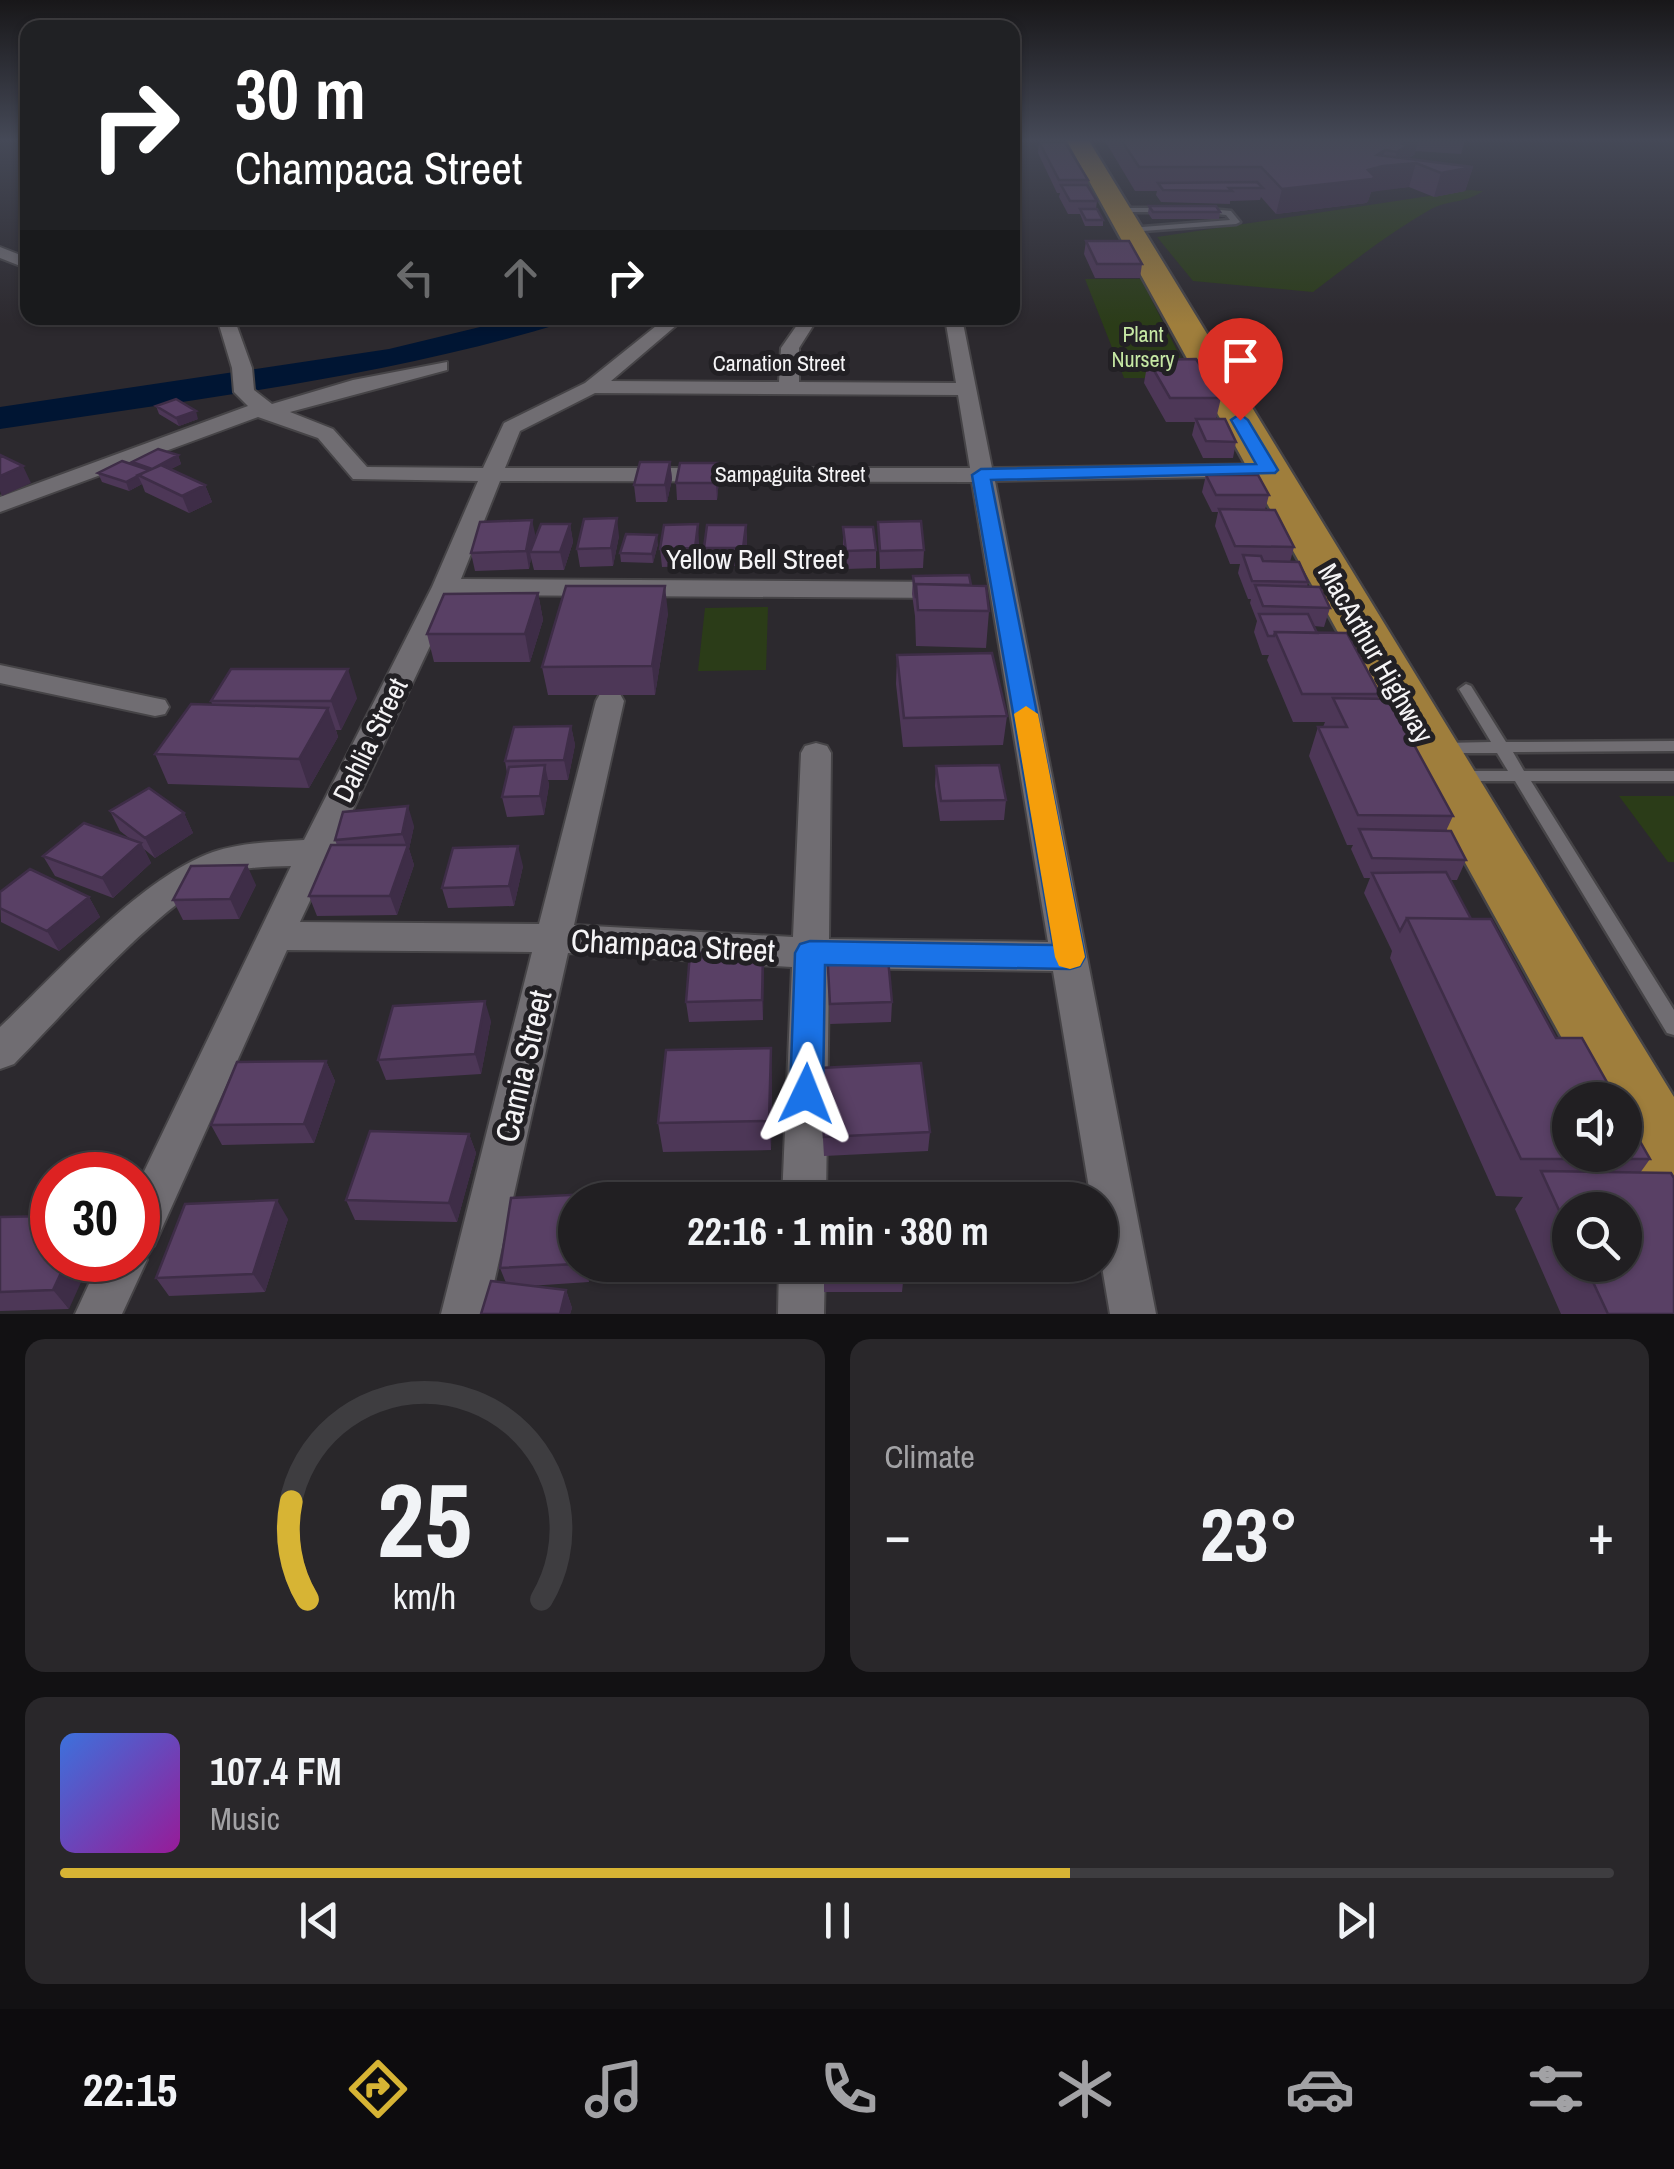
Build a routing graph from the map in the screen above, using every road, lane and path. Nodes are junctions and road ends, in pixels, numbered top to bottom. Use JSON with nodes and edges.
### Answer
{"nodes":[{"id":1,"x":1115,"y":202,"type":"edge"},
{"id":2,"x":1175,"y":210,"type":"edge"},
{"id":3,"x":1194,"y":210,"type":"edge"},
{"id":4,"x":1125,"y":220,"type":"junction"},
{"id":5,"x":228,"y":325,"type":"edge"},
{"id":6,"x":667,"y":325,"type":"edge"},
{"id":7,"x":805,"y":325,"type":"edge"},
{"id":8,"x":955,"y":325,"type":"edge"},
{"id":9,"x":440,"y":366,"type":"dead end"},
{"id":10,"x":592,"y":387,"type":"junction"},
{"id":11,"x":789,"y":388,"type":"junction"},
{"id":12,"x":966,"y":389,"type":"junction"},
{"id":13,"x":253,"y":396,"type":"junction"},
{"id":14,"x":1268,"y":470,"type":"junction"},
{"id":15,"x":493,"y":474,"type":"junction"},
{"id":16,"x":981,"y":475,"type":"junction"},
{"id":17,"x":0,"y":505,"type":"edge"},
{"id":18,"x":446,"y":588,"type":"junction"},
{"id":19,"x":1004,"y":590,"type":"junction"},
{"id":20,"x":0,"y":674,"type":"edge"},
{"id":21,"x":1466,"y":689,"type":"dead end"},
{"id":22,"x":610,"y":701,"type":"dead end"},
{"id":23,"x":155,"y":706,"type":"dead end"},
{"id":24,"x":1674,"y":746,"type":"edge"},
{"id":25,"x":1502,"y":748,"type":"junction"},
{"id":26,"x":816,"y":753,"type":"dead end"},
{"id":27,"x":1440,"y":762,"type":"junction"},
{"id":28,"x":1520,"y":776,"type":"junction"},
{"id":29,"x":1674,"y":776,"type":"edge"},
{"id":30,"x":314,"y":851,"type":"junction"},
{"id":31,"x":277,"y":936,"type":"junction"},
{"id":32,"x":554,"y":938,"type":"junction"},
{"id":33,"x":810,"y":953,"type":"junction"},
{"id":34,"x":1070,"y":957,"type":"junction"},
{"id":35,"x":1674,"y":1027,"type":"edge"},
{"id":36,"x":0,"y":1052,"type":"edge"},
{"id":37,"x":1674,"y":1166,"type":"edge"},
{"id":38,"x":804,"y":1182,"type":"edge"},
{"id":39,"x":160,"y":1184,"type":"edge"},
{"id":40,"x":113,"y":1282,"type":"edge"},
{"id":41,"x":802,"y":1282,"type":"edge"},
{"id":42,"x":98,"y":1314,"type":"edge"},
{"id":43,"x":464,"y":1314,"type":"edge"},
{"id":44,"x":801,"y":1314,"type":"edge"},
{"id":45,"x":1133,"y":1314,"type":"edge"}],
"edges":[{"from":1,"to":4,"type":"highway","name":"MacArthur Highway"},
{"from":2,"to":4,"type":"lane"},
{"from":3,"to":4,"type":"lane"},
{"from":4,"to":14,"type":"highway","name":"MacArthur Highway"},
{"from":5,"to":13,"type":"street"},
{"from":6,"to":10,"type":"street","name":"Dahlia Street"},
{"from":7,"to":11,"type":"street"},
{"from":8,"to":12,"type":"street"},
{"from":9,"to":13,"type":"street"},
{"from":10,"to":11,"type":"street","name":"Carnation Street"},
{"from":10,"to":15,"type":"street","name":"Dahlia Street"},
{"from":11,"to":12,"type":"street","name":"Carnation Street"},
{"from":12,"to":16,"type":"street"},
{"from":13,"to":15,"type":"street","name":"Sampaguita Street"},
{"from":13,"to":17,"type":"street"},
{"from":14,"to":16,"type":"street","name":"Sampaguita Street"},
{"from":14,"to":27,"type":"highway","name":"MacArthur Highway"},
{"from":15,"to":16,"type":"street","name":"Sampaguita Street"},
{"from":15,"to":18,"type":"street","name":"Dahlia Street"},
{"from":16,"to":19,"type":"street"},
{"from":18,"to":19,"type":"street","name":"Yellow Bell Street"},
{"from":18,"to":30,"type":"street","name":"Dahlia Street"},
{"from":19,"to":34,"type":"street"},
{"from":20,"to":23,"type":"street"},
{"from":21,"to":25,"type":"lane"},
{"from":22,"to":32,"type":"street","name":"Camia Street"},
{"from":24,"to":25,"type":"lane"},
{"from":25,"to":27,"type":"lane"},
{"from":25,"to":28,"type":"lane"},
{"from":26,"to":33,"type":"street"},
{"from":27,"to":28,"type":"lane"},
{"from":27,"to":37,"type":"highway","name":"MacArthur Highway"},
{"from":28,"to":29,"type":"lane"},
{"from":28,"to":35,"type":"lane"},
{"from":30,"to":31,"type":"street","name":"Dahlia Street"},
{"from":30,"to":36,"type":"street"},
{"from":31,"to":32,"type":"street","name":"Champaca Street"},
{"from":31,"to":39,"type":"street","name":"Dahlia Street"},
{"from":32,"to":33,"type":"street","name":"Champaca Street"},
{"from":32,"to":43,"type":"street","name":"Camia Street"},
{"from":33,"to":34,"type":"street","name":"Champaca Street"},
{"from":33,"to":38,"type":"street"},
{"from":34,"to":45,"type":"street"},
{"from":40,"to":42,"type":"street"},
{"from":41,"to":44,"type":"street"}]}
